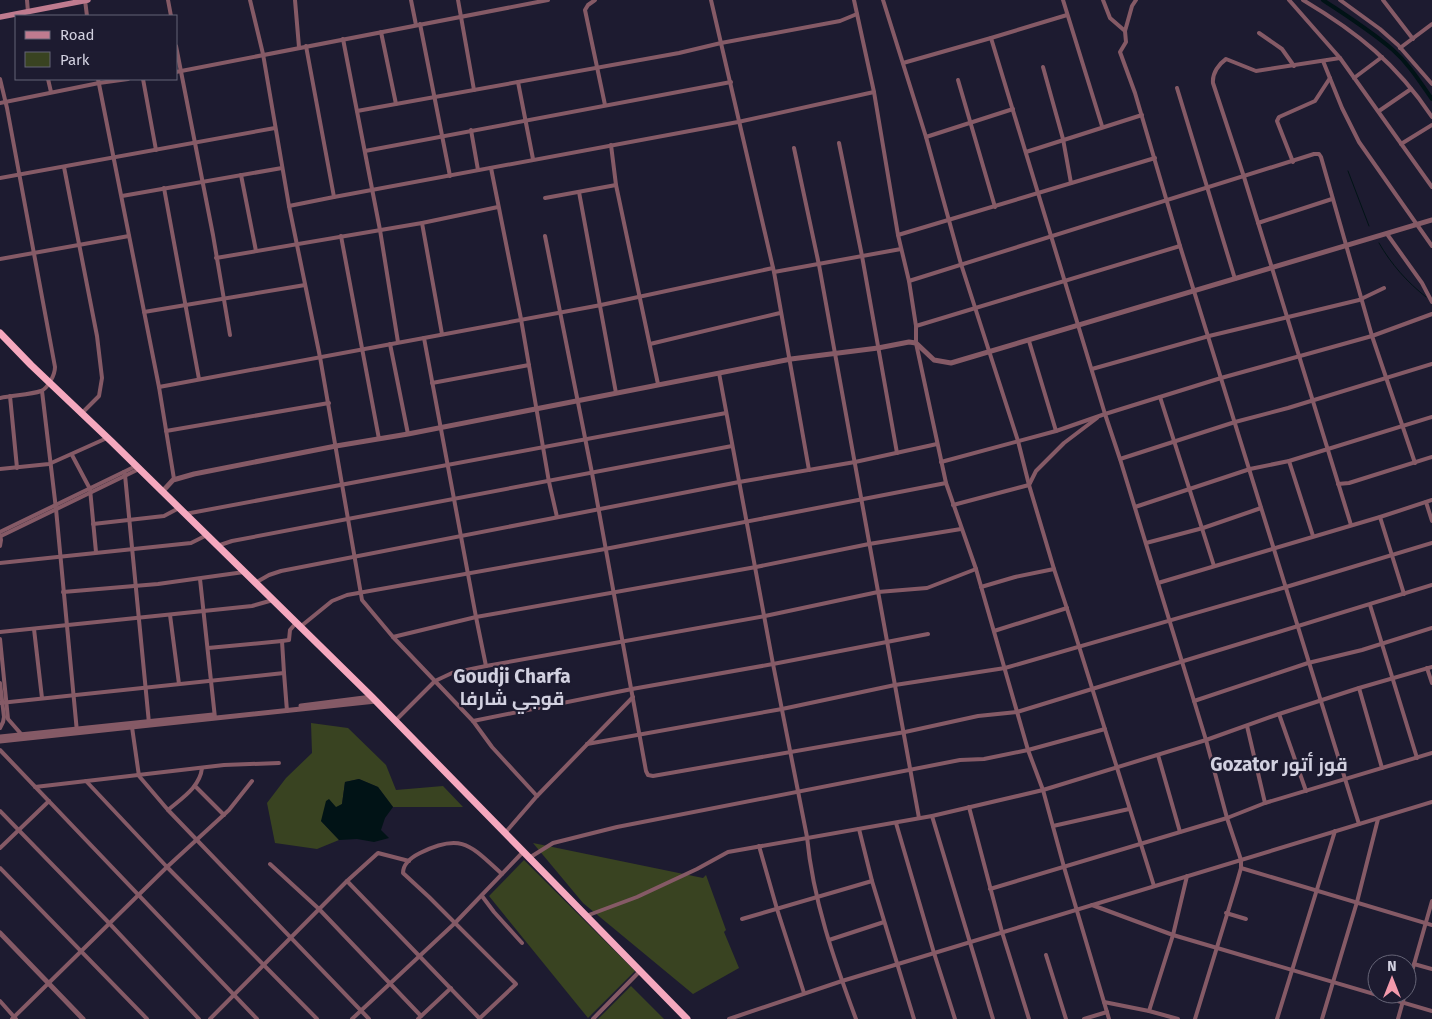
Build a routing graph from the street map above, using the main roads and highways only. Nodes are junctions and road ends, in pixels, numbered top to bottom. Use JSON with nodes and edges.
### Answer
{"nodes":[{"id":1,"x":86,"y":0,"type":"edge"},
{"id":2,"x":32,"y":13,"type":"edge"},
{"id":3,"x":15,"y":15,"type":"edge"},
{"id":4,"x":16,"y":15,"type":"edge"},
{"id":5,"x":0,"y":17,"type":"edge"},
{"id":6,"x":0,"y":333,"type":"edge"},
{"id":7,"x":687,"y":1019,"type":"edge"}],
"edges":[{"from":1,"to":2,"type":"main road"},
{"from":2,"to":4,"type":"main road"},
{"from":3,"to":5,"type":"main road"},
{"from":6,"to":7,"type":"highway"}]}
